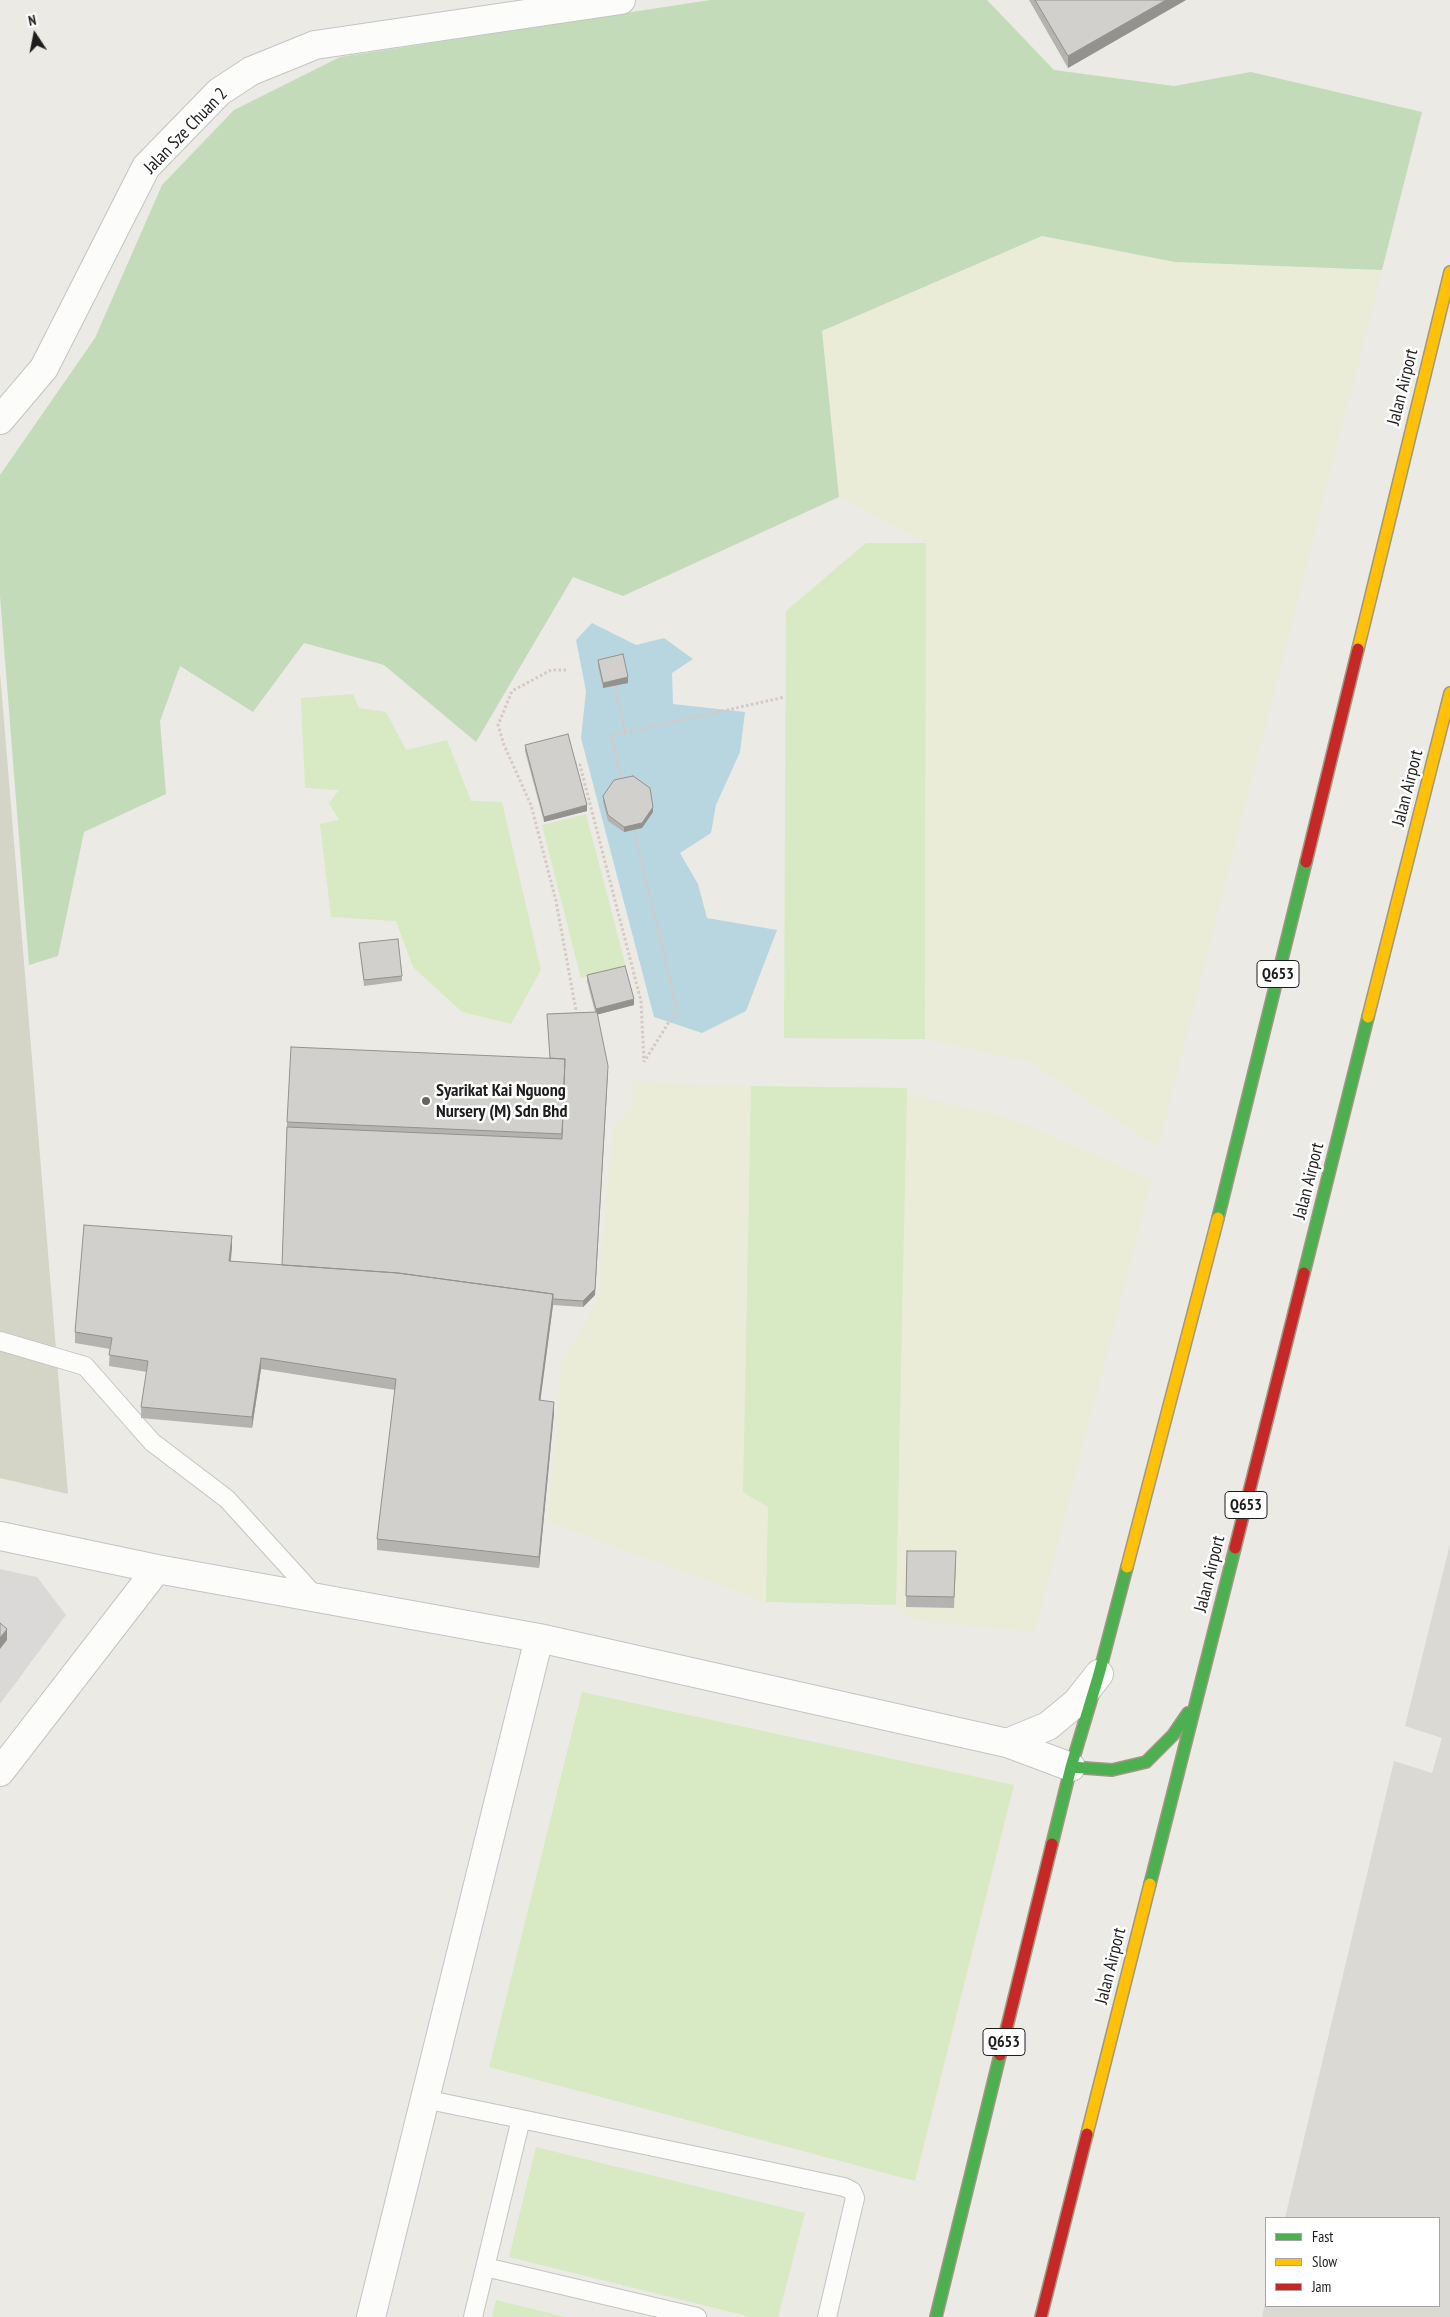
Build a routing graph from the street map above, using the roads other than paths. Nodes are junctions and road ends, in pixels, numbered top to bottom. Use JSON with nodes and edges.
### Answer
{"nodes":[{"id":1,"x":620,"y":0,"type":"edge"},
{"id":2,"x":1450,"y":272,"type":"edge"},
{"id":3,"x":0,"y":420,"type":"edge"},
{"id":4,"x":1450,"y":693,"type":"edge"},
{"id":5,"x":0,"y":1341,"type":"edge"},
{"id":6,"x":0,"y":1536,"type":"edge"},
{"id":7,"x":157,"y":1569,"type":"junction"},
{"id":8,"x":316,"y":1598,"type":"junction"},
{"id":9,"x":539,"y":1638,"type":"junction"},
{"id":10,"x":1099,"y":1674,"type":"junction"},
{"id":11,"x":1197,"y":1699,"type":"junction"},
{"id":12,"x":1007,"y":1743,"type":"junction"},
{"id":13,"x":1071,"y":1767,"type":"junction"},
{"id":14,"x":0,"y":1772,"type":"edge"},
{"id":15,"x":424,"y":2099,"type":"junction"},
{"id":16,"x":521,"y":2119,"type":"junction"},
{"id":17,"x":485,"y":2267,"type":"junction"},
{"id":18,"x":634,"y":2310,"type":"edge"},
{"id":19,"x":371,"y":2317,"type":"edge"},
{"id":20,"x":473,"y":2317,"type":"edge"},
{"id":21,"x":696,"y":2317,"type":"edge"},
{"id":22,"x":827,"y":2317,"type":"edge"},
{"id":23,"x":936,"y":2317,"type":"edge"},
{"id":24,"x":1041,"y":2317,"type":"edge"}],
"edges":[{"from":1,"to":3,"type":"street","name":"Jalan Sze Chuan 2"},
{"from":2,"to":10,"type":"main road","name":"Jalan Airport","number":"Q653"},
{"from":4,"to":11,"type":"main road","name":"Jalan Airport","number":"Q653"},
{"from":5,"to":8,"type":"lane"},
{"from":6,"to":7,"type":"street"},
{"from":7,"to":8,"type":"street"},
{"from":7,"to":14,"type":"street"},
{"from":8,"to":9,"type":"street"},
{"from":9,"to":12,"type":"street"},
{"from":9,"to":15,"type":"street"},
{"from":10,"to":12,"type":"street"},
{"from":10,"to":13,"type":"main road","number":"Q653"},
{"from":11,"to":13,"type":"main road"},
{"from":11,"to":24,"type":"main road","name":"Jalan Airport","number":"Q653"},
{"from":12,"to":13,"type":"street"},
{"from":13,"to":23,"type":"main road","number":"Q653"},
{"from":15,"to":16,"type":"lane"},
{"from":15,"to":19,"type":"street"},
{"from":16,"to":17,"type":"lane"},
{"from":16,"to":22,"type":"lane"},
{"from":17,"to":18,"type":"lane"},
{"from":17,"to":20,"type":"lane"},
{"from":18,"to":21,"type":"lane"}]}
